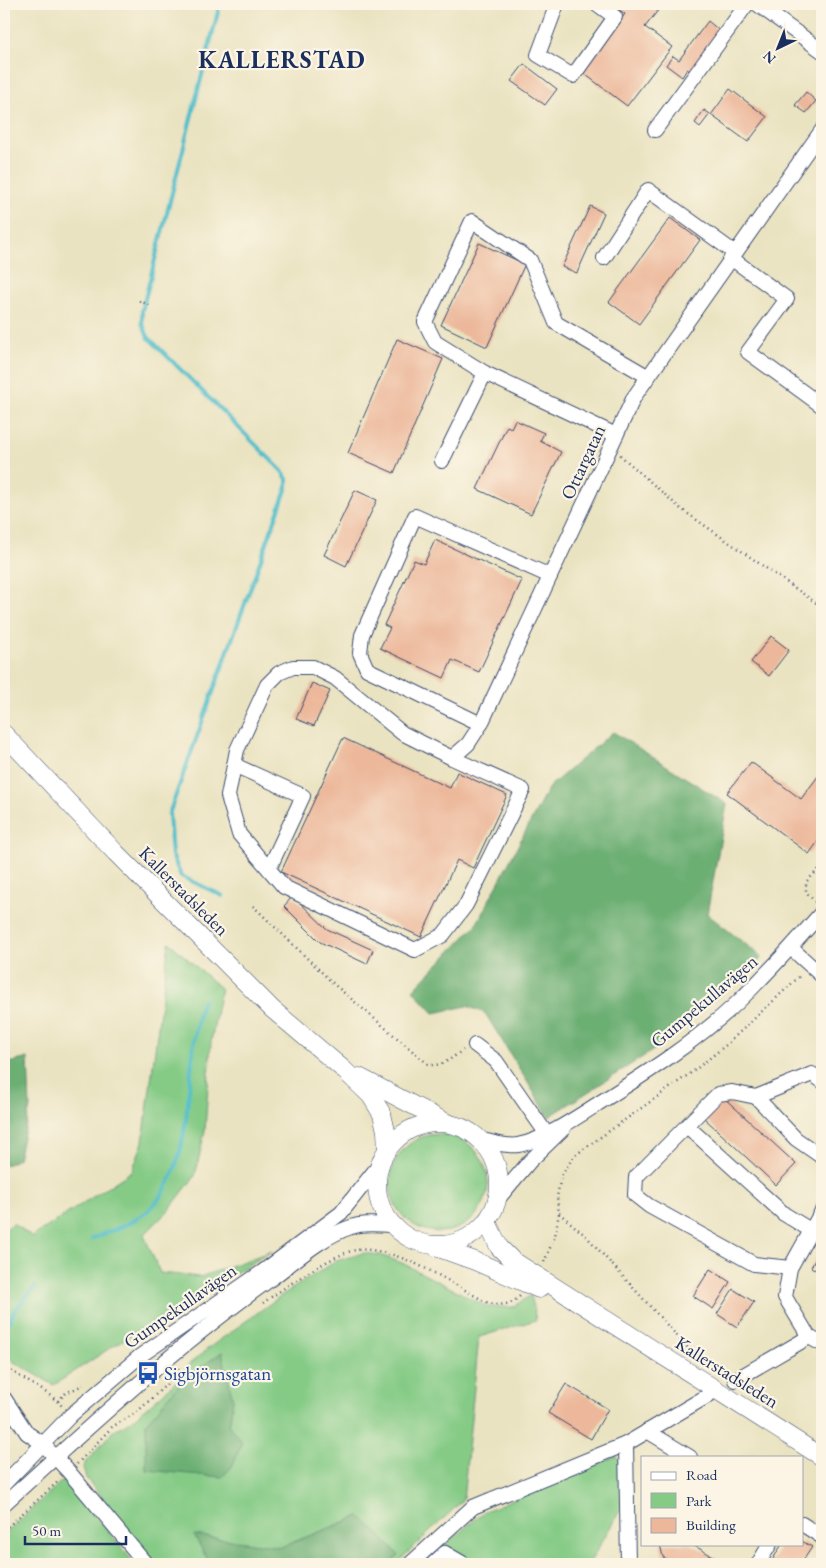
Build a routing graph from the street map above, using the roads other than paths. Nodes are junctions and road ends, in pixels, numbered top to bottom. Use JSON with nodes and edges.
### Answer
{"nodes":[{"id":1,"x":557,"y":4,"type":"edge"},
{"id":2,"x":597,"y":4,"type":"edge"},
{"id":3,"x":747,"y":4,"type":"edge"},
{"id":4,"x":757,"y":4,"type":"edge"},
{"id":5,"x":822,"y":51,"type":"edge"},
{"id":6,"x":655,"y":130,"type":"dead end"},
{"id":7,"x":822,"y":130,"type":"edge"},
{"id":8,"x":733,"y":255,"type":"junction"},
{"id":9,"x":604,"y":258,"type":"dead end"},
{"id":10,"x":485,"y":373,"type":"junction"},
{"id":11,"x":647,"y":376,"type":"junction"},
{"id":12,"x":822,"y":406,"type":"edge"},
{"id":13,"x":613,"y":441,"type":"junction"},
{"id":14,"x":442,"y":460,"type":"dead end"},
{"id":15,"x":550,"y":576,"type":"junction"},
{"id":16,"x":480,"y":724,"type":"junction"},
{"id":17,"x":4,"y":734,"type":"edge"},
{"id":18,"x":452,"y":758,"type":"junction"},
{"id":19,"x":234,"y":765,"type":"junction"},
{"id":20,"x":269,"y":869,"type":"junction"},
{"id":21,"x":819,"y":907,"type":"edge"},
{"id":22,"x":791,"y":948,"type":"junction"},
{"id":23,"x":822,"y":976,"type":"edge"},
{"id":24,"x":475,"y":1045,"type":"road end"},
{"id":25,"x":343,"y":1069,"type":"junction"},
{"id":26,"x":822,"y":1080,"type":"edge"},
{"id":27,"x":756,"y":1097,"type":"junction"},
{"id":28,"x":573,"y":1120,"type":"junction"},
{"id":29,"x":447,"y":1123,"type":"junction"},
{"id":30,"x":687,"y":1126,"type":"junction"},
{"id":31,"x":546,"y":1133,"type":"junction"},
{"id":32,"x":481,"y":1140,"type":"junction"},
{"id":33,"x":383,"y":1157,"type":"junction"},
{"id":34,"x":822,"y":1157,"type":"edge"},
{"id":35,"x":497,"y":1200,"type":"junction"},
{"id":36,"x":822,"y":1211,"type":"edge"},
{"id":37,"x":487,"y":1222,"type":"junction"},
{"id":38,"x":392,"y":1225,"type":"junction"},
{"id":39,"x":817,"y":1234,"type":"edge"},
{"id":40,"x":426,"y":1244,"type":"junction"},
{"id":41,"x":790,"y":1268,"type":"junction"},
{"id":42,"x":610,"y":1324,"type":"junction"},
{"id":43,"x":810,"y":1336,"type":"junction"},
{"id":44,"x":822,"y":1344,"type":"edge"},
{"id":45,"x":735,"y":1380,"type":"dead end"},
{"id":46,"x":709,"y":1395,"type":"dead end"},
{"id":47,"x":6,"y":1401,"type":"edge"},
{"id":48,"x":647,"y":1431,"type":"junction"},
{"id":49,"x":42,"y":1443,"type":"junction"},
{"id":50,"x":626,"y":1444,"type":"junction"},
{"id":51,"x":688,"y":1456,"type":"edge"},
{"id":52,"x":55,"y":1457,"type":"junction"},
{"id":53,"x":822,"y":1457,"type":"edge"},
{"id":54,"x":4,"y":1484,"type":"edge"},
{"id":55,"x":4,"y":1504,"type":"edge"},
{"id":56,"x":804,"y":1525,"type":"edge"},
{"id":57,"x":822,"y":1536,"type":"edge"},
{"id":58,"x":769,"y":1546,"type":"edge"},
{"id":59,"x":146,"y":1564,"type":"edge"},
{"id":60,"x":410,"y":1564,"type":"edge"},
{"id":61,"x":433,"y":1564,"type":"edge"},
{"id":62,"x":464,"y":1564,"type":"edge"},
{"id":63,"x":628,"y":1564,"type":"edge"},
{"id":64,"x":758,"y":1564,"type":"edge"}],
"edges":[{"from":1,"to":2,"type":"street"},
{"from":3,"to":6,"type":"street"},
{"from":4,"to":5,"type":"street"},
{"from":7,"to":8,"type":"street","name":"Ottargatan"},
{"from":8,"to":9,"type":"street"},
{"from":8,"to":11,"type":"street","name":"Ottargatan"},
{"from":8,"to":12,"type":"street"},
{"from":10,"to":11,"type":"street"},
{"from":10,"to":13,"type":"street"},
{"from":10,"to":14,"type":"street"},
{"from":11,"to":13,"type":"street","name":"Ottargatan"},
{"from":13,"to":15,"type":"street","name":"Ottargatan"},
{"from":15,"to":16,"type":"street","name":"Ottargatan"},
{"from":15,"to":16,"type":"street"},
{"from":16,"to":18,"type":"street","name":"Ottargatan"},
{"from":17,"to":25,"type":"main road","name":"Kallerstadsleden"},
{"from":18,"to":19,"type":"street"},
{"from":18,"to":20,"type":"street"},
{"from":19,"to":20,"type":"street"},
{"from":19,"to":20,"type":"street"},
{"from":21,"to":22,"type":"street","name":"Gumpekullavägen"},
{"from":22,"to":23,"type":"street"},
{"from":22,"to":28,"type":"street","name":"Gumpekullavägen"},
{"from":24,"to":31,"type":"street"},
{"from":25,"to":29,"type":"main road","name":"Kallerstadsleden"},
{"from":25,"to":33,"type":"main road","name":"Kallerstadsleden"},
{"from":26,"to":27,"type":"street"},
{"from":27,"to":30,"type":"street"},
{"from":27,"to":34,"type":"street"},
{"from":28,"to":31,"type":"street","name":"Gumpekullavägen"},
{"from":28,"to":35,"type":"street","name":"Gumpekullavägen"},
{"from":29,"to":32,"type":"main road"},
{"from":29,"to":33,"type":"main road"},
{"from":30,"to":39,"type":"street"},
{"from":30,"to":41,"type":"street"},
{"from":31,"to":32,"type":"street","name":"Gumpekullavägen"},
{"from":32,"to":35,"type":"main road"},
{"from":33,"to":38,"type":"main road"},
{"from":33,"to":49,"type":"street","name":"Gumpekullavägen"},
{"from":35,"to":37,"type":"main road"},
{"from":36,"to":39,"type":"street"},
{"from":37,"to":40,"type":"main road"},
{"from":37,"to":42,"type":"main road","name":"Kallerstadsleden"},
{"from":38,"to":40,"type":"main road"},
{"from":38,"to":52,"type":"street","name":"Gumpekullavägen"},
{"from":39,"to":41,"type":"street"},
{"from":40,"to":42,"type":"main road","name":"Kallerstadsleden"},
{"from":41,"to":43,"type":"street"},
{"from":42,"to":53,"type":"main road","name":"Kallerstadsleden"},
{"from":43,"to":44,"type":"street"},
{"from":43,"to":45,"type":"street"},
{"from":46,"to":48,"type":"street"},
{"from":47,"to":49,"type":"street"},
{"from":48,"to":50,"type":"street"},
{"from":48,"to":51,"type":"street"},
{"from":49,"to":52,"type":"street"},
{"from":49,"to":54,"type":"street","name":"Gumpekullavägen"},
{"from":50,"to":60,"type":"street"},
{"from":50,"to":63,"type":"street"},
{"from":52,"to":55,"type":"street","name":"Gumpekullavägen"},
{"from":52,"to":59,"type":"street"},
{"from":56,"to":57,"type":"street"},
{"from":58,"to":64,"type":"street"},
{"from":61,"to":62,"type":"street"}]}
